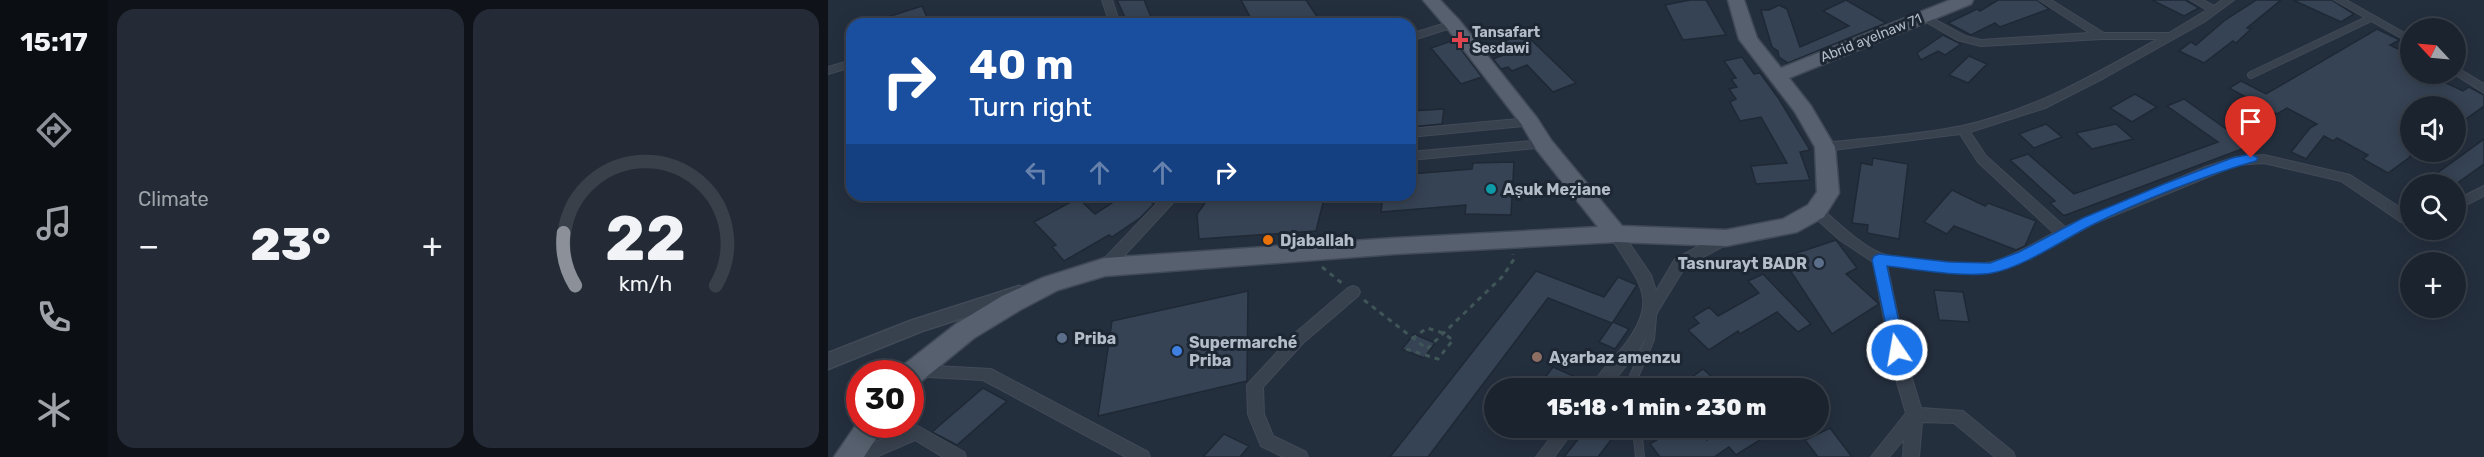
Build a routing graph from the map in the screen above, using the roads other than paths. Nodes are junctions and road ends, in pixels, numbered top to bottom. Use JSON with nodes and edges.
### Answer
{"nodes":[{"id":1,"x":1107,"y":0,"type":"edge"},
{"id":2,"x":1431,"y":0,"type":"edge"},
{"id":3,"x":1736,"y":0,"type":"edge"},
{"id":4,"x":2044,"y":0,"type":"edge"},
{"id":5,"x":2195,"y":0,"type":"edge"},
{"id":6,"x":2229,"y":0,"type":"edge"},
{"id":7,"x":2339,"y":0,"type":"edge"},
{"id":8,"x":1956,"y":1,"type":"edge"},
{"id":9,"x":2215,"y":10,"type":"junction"},
{"id":10,"x":1113,"y":18,"type":"edge"},
{"id":11,"x":1924,"y":18,"type":"junction"},
{"id":12,"x":2371,"y":18,"type":"junction"},
{"id":13,"x":1453,"y":24,"type":"junction"},
{"id":14,"x":2400,"y":34,"type":"edge"},
{"id":15,"x":1416,"y":36,"type":"edge"},
{"id":16,"x":2102,"y":36,"type":"junction"},
{"id":17,"x":2168,"y":36,"type":"junction"},
{"id":18,"x":846,"y":65,"type":"edge"},
{"id":19,"x":828,"y":71,"type":"edge"},
{"id":20,"x":2252,"y":75,"type":"dead end"},
{"id":21,"x":1777,"y":76,"type":"junction"},
{"id":22,"x":2466,"y":76,"type":"edge"},
{"id":23,"x":2484,"y":88,"type":"edge"},
{"id":24,"x":1530,"y":122,"type":"junction"},
{"id":25,"x":1963,"y":130,"type":"junction"},
{"id":26,"x":1416,"y":132,"type":"edge"},
{"id":27,"x":1543,"y":144,"type":"junction"},
{"id":28,"x":1825,"y":147,"type":"junction"},
{"id":29,"x":1416,"y":155,"type":"edge"},
{"id":30,"x":2484,"y":190,"type":"edge"},
{"id":31,"x":2466,"y":200,"type":"edge"},
{"id":32,"x":1162,"y":201,"type":"edge"},
{"id":33,"x":1816,"y":211,"type":"junction"},
{"id":34,"x":2400,"y":215,"type":"edge"},
{"id":35,"x":1616,"y":234,"type":"junction"},
{"id":36,"x":2064,"y":234,"type":"junction"},
{"id":37,"x":1726,"y":238,"type":"junction"},
{"id":38,"x":1879,"y":260,"type":"junction"},
{"id":39,"x":1105,"y":267,"type":"junction"},
{"id":40,"x":1050,"y":285,"type":"junction"},
{"id":41,"x":1353,"y":292,"type":"road end"},
{"id":42,"x":1652,"y":309,"type":"junction"},
{"id":43,"x":828,"y":361,"type":"edge"},
{"id":44,"x":924,"y":363,"type":"edge"},
{"id":45,"x":924,"y":373,"type":"edge"},
{"id":46,"x":1607,"y":378,"type":"edge"},
{"id":47,"x":1633,"y":378,"type":"edge"},
{"id":48,"x":1915,"y":415,"type":"junction"},
{"id":49,"x":862,"y":438,"type":"edge"},
{"id":50,"x":1560,"y":438,"type":"edge"},
{"id":51,"x":1638,"y":438,"type":"edge"},
{"id":52,"x":848,"y":457,"type":"edge"},
{"id":53,"x":858,"y":457,"type":"edge"},
{"id":54,"x":958,"y":457,"type":"edge"},
{"id":55,"x":1142,"y":457,"type":"edge"},
{"id":56,"x":1300,"y":457,"type":"edge"},
{"id":57,"x":1544,"y":457,"type":"edge"},
{"id":58,"x":1640,"y":457,"type":"edge"},
{"id":59,"x":1879,"y":457,"type":"edge"},
{"id":60,"x":1911,"y":457,"type":"edge"},
{"id":61,"x":2007,"y":457,"type":"edge"}],
"edges":[{"from":1,"to":10,"type":"street"},
{"from":2,"to":13,"type":"main road"},
{"from":3,"to":21,"type":"main road"},
{"from":4,"to":16,"type":"street"},
{"from":5,"to":9,"type":"street"},
{"from":6,"to":9,"type":"street"},
{"from":7,"to":12,"type":"street"},
{"from":8,"to":11,"type":"main road","name":"Abrid aɣelnaw 71"},
{"from":9,"to":17,"type":"street"},
{"from":11,"to":16,"type":"street"},
{"from":11,"to":21,"type":"main road","name":"Abrid aɣelnaw 71"},
{"from":12,"to":14,"type":"street"},
{"from":12,"to":20,"type":"lane"},
{"from":13,"to":15,"type":"street"},
{"from":13,"to":24,"type":"main road"},
{"from":16,"to":17,"type":"street"},
{"from":17,"to":25,"type":"street"},
{"from":18,"to":19,"type":"street"},
{"from":21,"to":28,"type":"main road"},
{"from":22,"to":23,"type":"street"},
{"from":24,"to":26,"type":"street"},
{"from":24,"to":27,"type":"main road"},
{"from":25,"to":28,"type":"street"},
{"from":25,"to":36,"type":"street"},
{"from":27,"to":29,"type":"street"},
{"from":27,"to":35,"type":"main road"},
{"from":28,"to":33,"type":"main road"},
{"from":30,"to":31,"type":"street"},
{"from":32,"to":39,"type":"street"},
{"from":33,"to":37,"type":"main road"},
{"from":33,"to":38,"type":"street"},
{"from":34,"to":36,"type":"street"},
{"from":35,"to":37,"type":"main road"},
{"from":35,"to":39,"type":"main road"},
{"from":35,"to":42,"type":"street"},
{"from":36,"to":38,"type":"street"},
{"from":37,"to":42,"type":"street"},
{"from":38,"to":48,"type":"street"},
{"from":39,"to":40,"type":"main road"},
{"from":40,"to":43,"type":"street"},
{"from":40,"to":44,"type":"main road"},
{"from":41,"to":56,"type":"street"},
{"from":42,"to":46,"type":"street"},
{"from":42,"to":47,"type":"lane"},
{"from":45,"to":55,"type":"street"},
{"from":48,"to":59,"type":"street"},
{"from":48,"to":60,"type":"street"},
{"from":48,"to":61,"type":"street"},
{"from":49,"to":52,"type":"main road"},
{"from":50,"to":57,"type":"street"},
{"from":51,"to":58,"type":"lane"},
{"from":53,"to":54,"type":"street"}]}
